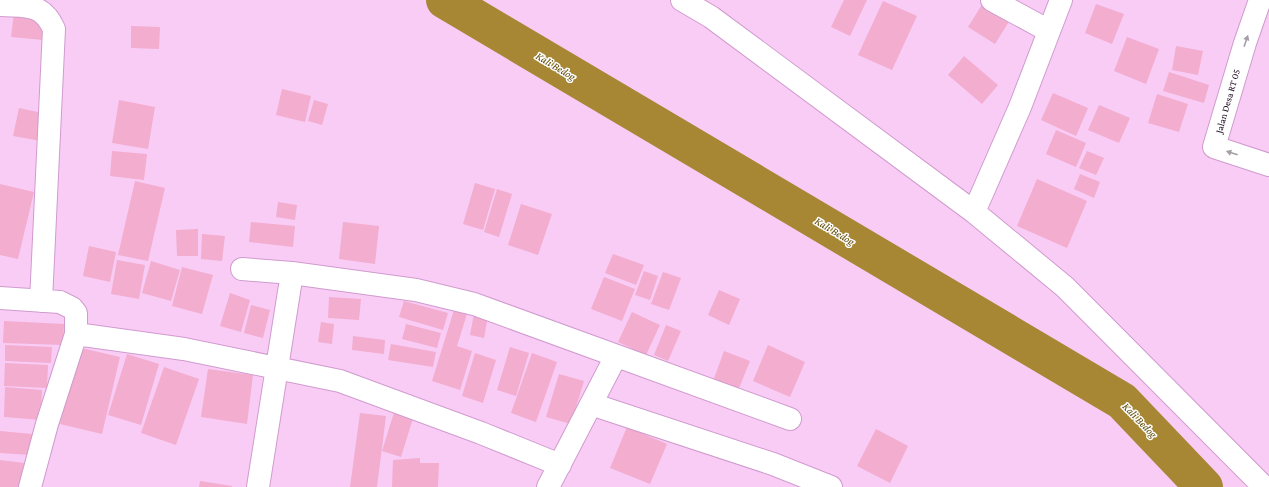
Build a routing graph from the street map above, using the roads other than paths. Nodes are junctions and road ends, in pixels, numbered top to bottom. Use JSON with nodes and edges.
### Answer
{"nodes":[{"id":1,"x":682,"y":0,"type":"edge"},
{"id":2,"x":992,"y":0,"type":"edge"},
{"id":3,"x":1061,"y":0,"type":"edge"},
{"id":4,"x":1260,"y":0,"type":"edge"},
{"id":5,"x":0,"y":5,"type":"edge"},
{"id":6,"x":1049,"y":31,"type":"junction"},
{"id":7,"x":1269,"y":165,"type":"edge"},
{"id":8,"x":974,"y":212,"type":"junction"},
{"id":9,"x":242,"y":269,"type":"dead end"},
{"id":10,"x":292,"y":273,"type":"junction"},
{"id":11,"x":0,"y":298,"type":"edge"},
{"id":12,"x":40,"y":301,"type":"junction"},
{"id":13,"x":76,"y":334,"type":"junction"},
{"id":14,"x":616,"y":356,"type":"junction"},
{"id":15,"x":277,"y":367,"type":"junction"},
{"id":16,"x":591,"y":404,"type":"junction"},
{"id":17,"x":790,"y":419,"type":"dead end"},
{"id":18,"x":560,"y":465,"type":"junction"},
{"id":19,"x":30,"y":487,"type":"edge"},
{"id":20,"x":258,"y":487,"type":"edge"},
{"id":21,"x":548,"y":487,"type":"edge"},
{"id":22,"x":831,"y":487,"type":"edge"},
{"id":23,"x":1264,"y":487,"type":"edge"}],
"edges":[{"from":1,"to":8,"type":"street"},
{"from":2,"to":6,"type":"street"},
{"from":3,"to":6,"type":"street"},
{"from":7,"to":4,"type":"street","name":"Jalan Desa RT 05","one_way":true},
{"from":5,"to":12,"type":"street"},
{"from":6,"to":8,"type":"street"},
{"from":8,"to":23,"type":"street"},
{"from":9,"to":10,"type":"street"},
{"from":10,"to":14,"type":"street"},
{"from":10,"to":15,"type":"street"},
{"from":11,"to":12,"type":"street"},
{"from":12,"to":13,"type":"street"},
{"from":13,"to":15,"type":"street"},
{"from":13,"to":19,"type":"street"},
{"from":14,"to":16,"type":"street"},
{"from":14,"to":17,"type":"street"},
{"from":15,"to":18,"type":"street"},
{"from":15,"to":20,"type":"street"},
{"from":16,"to":18,"type":"street"},
{"from":16,"to":22,"type":"street"},
{"from":18,"to":21,"type":"street"}]}
